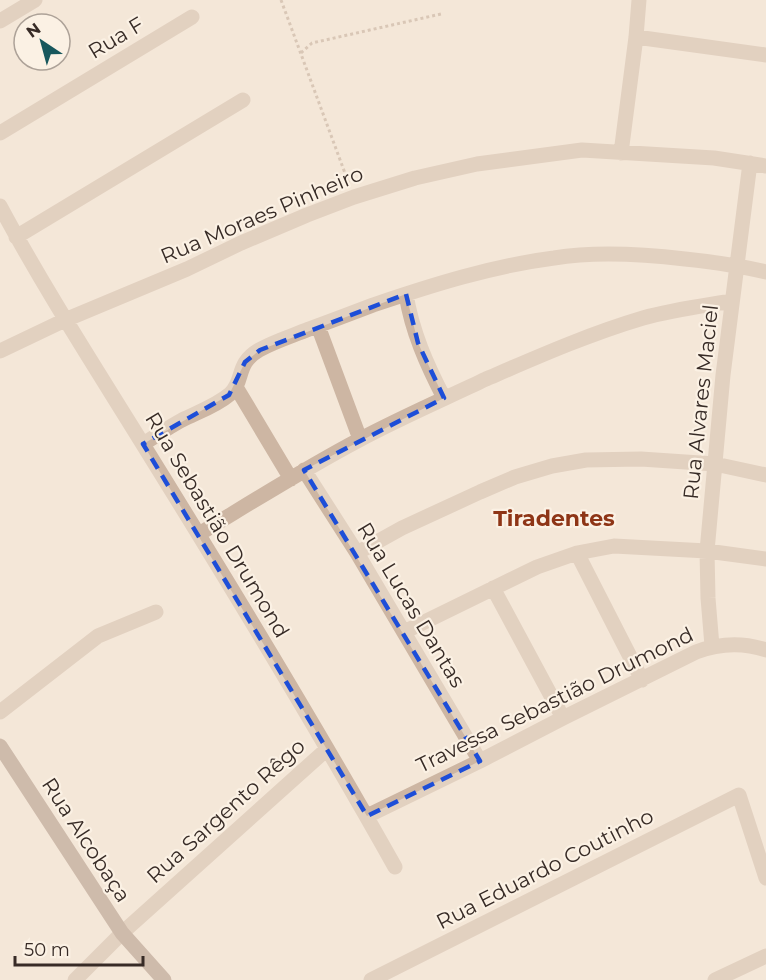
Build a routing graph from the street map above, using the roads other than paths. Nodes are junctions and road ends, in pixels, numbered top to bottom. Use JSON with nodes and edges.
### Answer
{"nodes":[{"id":1,"x":35,"y":0,"type":"edge"},
{"id":2,"x":639,"y":0,"type":"edge"},
{"id":3,"x":192,"y":17,"type":"dead end"},
{"id":4,"x":0,"y":21,"type":"edge"},
{"id":5,"x":636,"y":37,"type":"junction"},
{"id":6,"x":766,"y":55,"type":"edge"},
{"id":7,"x":243,"y":100,"type":"dead end"},
{"id":8,"x":0,"y":133,"type":"edge"},
{"id":9,"x":621,"y":153,"type":"junction"},
{"id":10,"x":750,"y":163,"type":"junction"},
{"id":11,"x":766,"y":166,"type":"edge"},
{"id":12,"x":0,"y":206,"type":"edge"},
{"id":13,"x":16,"y":237,"type":"junction"},
{"id":14,"x":736,"y":265,"type":"junction"},
{"id":15,"x":766,"y":272,"type":"edge"},
{"id":16,"x":406,"y":294,"type":"junction"},
{"id":17,"x":732,"y":301,"type":"junction"},
{"id":18,"x":65,"y":320,"type":"junction"},
{"id":19,"x":318,"y":326,"type":"junction"},
{"id":20,"x":0,"y":351,"type":"edge"},
{"id":21,"x":236,"y":387,"type":"junction"},
{"id":22,"x":444,"y":399,"type":"junction"},
{"id":23,"x":360,"y":439,"type":"junction"},
{"id":24,"x":143,"y":444,"type":"junction"},
{"id":25,"x":715,"y":464,"type":"junction"},
{"id":26,"x":304,"y":470,"type":"junction"},
{"id":27,"x":766,"y":475,"type":"edge"},
{"id":28,"x":291,"y":479,"type":"junction"},
{"id":29,"x":199,"y":534,"type":"junction"},
{"id":30,"x":707,"y":551,"type":"junction"},
{"id":31,"x":357,"y":553,"type":"junction"},
{"id":32,"x":577,"y":553,"type":"junction"},
{"id":33,"x":766,"y":559,"type":"edge"},
{"id":34,"x":493,"y":588,"type":"junction"},
{"id":35,"x":156,"y":612,"type":"dead end"},
{"id":36,"x":404,"y":632,"type":"junction"},
{"id":37,"x":712,"y":646,"type":"junction"},
{"id":38,"x":766,"y":650,"type":"edge"},
{"id":39,"x":642,"y":680,"type":"junction"},
{"id":40,"x":0,"y":712,"type":"edge"},
{"id":41,"x":562,"y":718,"type":"junction"},
{"id":42,"x":0,"y":746,"type":"edge"},
{"id":43,"x":327,"y":749,"type":"junction"},
{"id":44,"x":480,"y":761,"type":"junction"},
{"id":45,"x":367,"y":816,"type":"junction"},
{"id":46,"x":395,"y":867,"type":"dead end"},
{"id":47,"x":766,"y":878,"type":"edge"},
{"id":48,"x":122,"y":933,"type":"junction"},
{"id":49,"x":766,"y":956,"type":"edge"},
{"id":50,"x":75,"y":980,"type":"edge"},
{"id":51,"x":164,"y":980,"type":"edge"},
{"id":52,"x":371,"y":980,"type":"edge"},
{"id":53,"x":714,"y":980,"type":"edge"}],
"edges":[{"from":1,"to":4,"type":"street"},
{"from":2,"to":5,"type":"street"},
{"from":3,"to":8,"type":"street","name":"Rua F"},
{"from":5,"to":6,"type":"street"},
{"from":5,"to":9,"type":"street"},
{"from":7,"to":13,"type":"street"},
{"from":9,"to":10,"type":"street","name":"Rua Moraes Pinheiro"},
{"from":9,"to":18,"type":"street","name":"Rua Moraes Pinheiro"},
{"from":10,"to":11,"type":"street","name":"Rua Moraes Pinheiro"},
{"from":10,"to":14,"type":"street","name":"Rua Alvares Maciel"},
{"from":12,"to":13,"type":"street","name":"Rua Sebastião Drumond"},
{"from":13,"to":18,"type":"street","name":"Rua Sebastião Drumond"},
{"from":14,"to":15,"type":"street"},
{"from":14,"to":16,"type":"street"},
{"from":14,"to":17,"type":"street","name":"Rua Alvares Maciel"},
{"from":16,"to":19,"type":"street"},
{"from":16,"to":22,"type":"street"},
{"from":17,"to":22,"type":"street"},
{"from":17,"to":25,"type":"street","name":"Rua Alvares Maciel"},
{"from":18,"to":20,"type":"street","name":"Rua Moraes Pinheiro"},
{"from":18,"to":24,"type":"street","name":"Rua Sebastião Drumond"},
{"from":19,"to":21,"type":"street"},
{"from":19,"to":23,"type":"street"},
{"from":21,"to":24,"type":"street"},
{"from":21,"to":28,"type":"street"},
{"from":22,"to":23,"type":"street"},
{"from":23,"to":26,"type":"street"},
{"from":24,"to":29,"type":"street","name":"Rua Sebastião Drumond"},
{"from":25,"to":27,"type":"street"},
{"from":25,"to":30,"type":"street","name":"Rua Alvares Maciel"},
{"from":25,"to":31,"type":"street"},
{"from":26,"to":28,"type":"street"},
{"from":26,"to":31,"type":"street","name":"Rua Lucas Dantas"},
{"from":28,"to":29,"type":"street"},
{"from":29,"to":43,"type":"street","name":"Rua Sebastião Drumond"},
{"from":30,"to":32,"type":"street"},
{"from":30,"to":33,"type":"street"},
{"from":30,"to":37,"type":"street","name":"Rua Alvares Maciel"},
{"from":31,"to":36,"type":"street","name":"Rua Lucas Dantas"},
{"from":32,"to":34,"type":"street"},
{"from":32,"to":39,"type":"street"},
{"from":34,"to":36,"type":"street"},
{"from":34,"to":41,"type":"street"},
{"from":35,"to":40,"type":"street"},
{"from":36,"to":44,"type":"street","name":"Rua Lucas Dantas"},
{"from":37,"to":38,"type":"street","name":"Travessa Sebastião Drumond"},
{"from":37,"to":39,"type":"street","name":"Travessa Sebastião Drumond"},
{"from":39,"to":41,"type":"street","name":"Travessa Sebastião Drumond"},
{"from":41,"to":44,"type":"street","name":"Travessa Sebastião Drumond"},
{"from":42,"to":48,"type":"main road","name":"Rua Alcobaça"},
{"from":43,"to":45,"type":"street","name":"Rua Sebastião Drumond"},
{"from":43,"to":48,"type":"street","name":"Rua Sargento Rêgo"},
{"from":44,"to":45,"type":"street","name":"Travessa Sebastião Drumond"},
{"from":45,"to":46,"type":"street","name":"Rua Sebastião Drumond"},
{"from":47,"to":52,"type":"street","name":"Rua Eduardo Coutinho"},
{"from":48,"to":50,"type":"street","name":"Rua Sargento Rêgo"},
{"from":48,"to":51,"type":"main road","name":"Rua Alcobaça"},
{"from":49,"to":53,"type":"street"}]}
